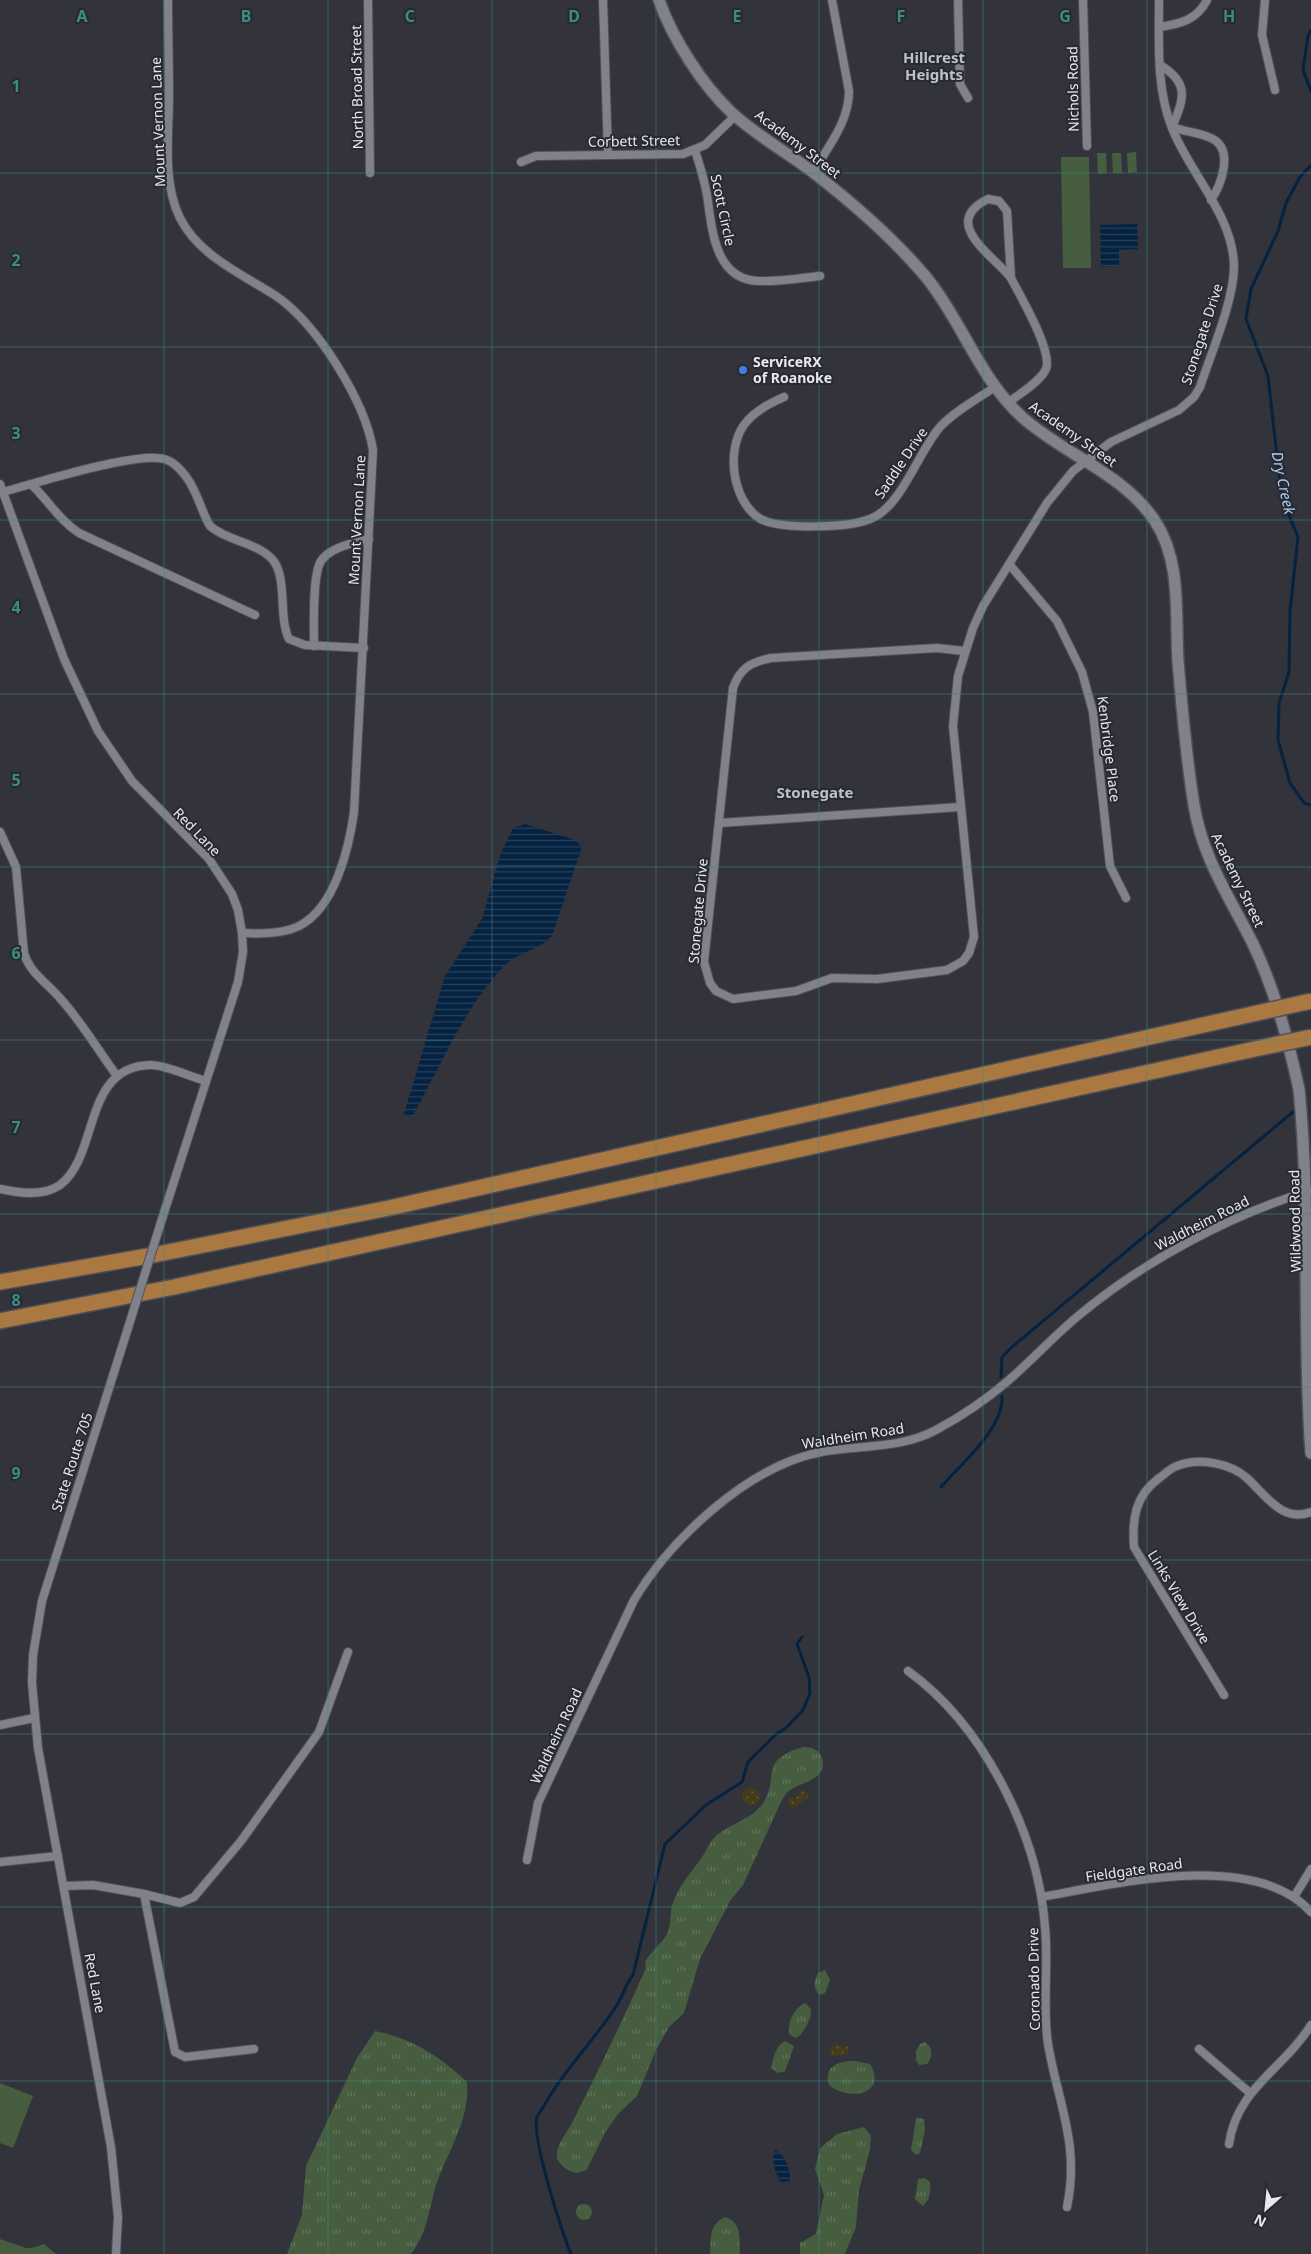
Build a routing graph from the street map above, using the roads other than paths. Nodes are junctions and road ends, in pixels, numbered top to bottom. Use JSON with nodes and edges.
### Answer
{"nodes":[{"id":1,"x":168,"y":0,"type":"edge"},
{"id":2,"x":368,"y":0,"type":"edge"},
{"id":3,"x":603,"y":0,"type":"edge"},
{"id":4,"x":659,"y":0,"type":"edge"},
{"id":5,"x":832,"y":0,"type":"edge"},
{"id":6,"x":958,"y":0,"type":"edge"},
{"id":7,"x":1083,"y":0,"type":"edge"},
{"id":8,"x":1159,"y":0,"type":"edge"},
{"id":9,"x":1207,"y":0,"type":"edge"},
{"id":10,"x":1265,"y":0,"type":"edge"},
{"id":11,"x":1159,"y":26,"type":"junction"},
{"id":12,"x":1160,"y":65,"type":"junction"},
{"id":13,"x":1275,"y":90,"type":"dead end"},
{"id":14,"x":968,"y":98,"type":"dead end"},
{"id":15,"x":736,"y":116,"type":"junction"},
{"id":16,"x":1172,"y":127,"type":"junction"},
{"id":17,"x":1087,"y":146,"type":"dead end"},
{"id":18,"x":695,"y":151,"type":"junction"},
{"id":19,"x":608,"y":154,"type":"junction"},
{"id":20,"x":521,"y":162,"type":"dead end"},
{"id":21,"x":813,"y":172,"type":"junction"},
{"id":22,"x":370,"y":173,"type":"dead end"},
{"id":23,"x":1212,"y":200,"type":"junction"},
{"id":24,"x":820,"y":276,"type":"dead end"},
{"id":25,"x":1011,"y":278,"type":"junction"},
{"id":26,"x":995,"y":387,"type":"junction"},
{"id":27,"x":784,"y":398,"type":"dead end"},
{"id":28,"x":1008,"y":403,"type":"junction"},
{"id":29,"x":1084,"y":461,"type":"junction"},
{"id":30,"x":31,"y":484,"type":"junction"},
{"id":31,"x":1,"y":488,"type":"edge"},
{"id":32,"x":369,"y":539,"type":"junction"},
{"id":33,"x":1009,"y":564,"type":"junction"},
{"id":34,"x":255,"y":615,"type":"dead end"},
{"id":35,"x":314,"y":646,"type":"junction"},
{"id":36,"x":364,"y":648,"type":"junction"},
{"id":37,"x":964,"y":651,"type":"junction"},
{"id":38,"x":960,"y":807,"type":"junction"},
{"id":39,"x":718,"y":823,"type":"junction"},
{"id":40,"x":0,"y":832,"type":"edge"},
{"id":41,"x":1126,"y":898,"type":"dead end"},
{"id":42,"x":242,"y":933,"type":"junction"},
{"id":43,"x":1274,"y":993,"type":"joint"},
{"id":44,"x":1311,"y":1001,"type":"edge"},
{"id":45,"x":1311,"y":1037,"type":"edge"},
{"id":46,"x":117,"y":1076,"type":"junction"},
{"id":47,"x":206,"y":1081,"type":"junction"},
{"id":48,"x":0,"y":1189,"type":"edge"},
{"id":49,"x":1310,"y":1191,"type":"edge"},
{"id":50,"x":162,"y":1219,"type":"joint"},
{"id":51,"x":0,"y":1282,"type":"edge"},
{"id":52,"x":1311,"y":1308,"type":"edge"},
{"id":53,"x":0,"y":1321,"type":"edge"},
{"id":54,"x":1311,"y":1454,"type":"edge"},
{"id":55,"x":1311,"y":1512,"type":"edge"},
{"id":56,"x":348,"y":1652,"type":"dead end"},
{"id":57,"x":908,"y":1671,"type":"dead end"},
{"id":58,"x":1224,"y":1695,"type":"dead end"},
{"id":59,"x":34,"y":1718,"type":"junction"},
{"id":60,"x":0,"y":1725,"type":"edge"},
{"id":61,"x":58,"y":1856,"type":"junction"},
{"id":62,"x":527,"y":1860,"type":"dead end"},
{"id":63,"x":0,"y":1862,"type":"edge"},
{"id":64,"x":1311,"y":1869,"type":"edge"},
{"id":65,"x":64,"y":1886,"type":"junction"},
{"id":66,"x":144,"y":1894,"type":"junction"},
{"id":67,"x":1042,"y":1897,"type":"junction"},
{"id":68,"x":1294,"y":1897,"type":"junction"},
{"id":69,"x":1311,"y":1912,"type":"edge"},
{"id":70,"x":1311,"y":2025,"type":"edge"},
{"id":71,"x":254,"y":2049,"type":"dead end"},
{"id":72,"x":1199,"y":2049,"type":"dead end"},
{"id":73,"x":1250,"y":2093,"type":"junction"},
{"id":74,"x":1229,"y":2144,"type":"dead end"},
{"id":75,"x":1066,"y":2207,"type":"dead end"},
{"id":76,"x":116,"y":2254,"type":"edge"}],
"edges":[{"from":1,"to":32,"type":"street","name":"Mount Vernon Lane"},
{"from":2,"to":22,"type":"street","name":"North Broad Street"},
{"from":3,"to":19,"type":"street"},
{"from":4,"to":15,"type":"street","name":"Academy Street"},
{"from":5,"to":21,"type":"street"},
{"from":6,"to":14,"type":"street"},
{"from":7,"to":17,"type":"street","name":"Nichols Road"},
{"from":8,"to":11,"type":"street","name":"Stonegate Drive"},
{"from":9,"to":11,"type":"street"},
{"from":10,"to":13,"type":"street"},
{"from":11,"to":12,"type":"street","name":"Stonegate Drive"},
{"from":12,"to":16,"type":"street","name":"Stonegate Drive"},
{"from":12,"to":16,"type":"street"},
{"from":15,"to":18,"type":"street","name":"Corbett Street"},
{"from":15,"to":21,"type":"street","name":"Academy Street"},
{"from":16,"to":23,"type":"street","name":"Stonegate Drive"},
{"from":16,"to":23,"type":"street"},
{"from":18,"to":19,"type":"street","name":"Corbett Street"},
{"from":18,"to":24,"type":"street","name":"Scott Circle"},
{"from":19,"to":20,"type":"street","name":"Corbett Street"},
{"from":21,"to":26,"type":"street","name":"Academy Street"},
{"from":23,"to":29,"type":"street","name":"Stonegate Drive"},
{"from":25,"to":25,"type":"street"},
{"from":25,"to":28,"type":"street"},
{"from":26,"to":27,"type":"street","name":"Saddle Drive"},
{"from":26,"to":28,"type":"street","name":"Academy Street"},
{"from":28,"to":29,"type":"street","name":"Academy Street"},
{"from":29,"to":33,"type":"street","name":"Stonegate Drive"},
{"from":29,"to":43,"type":"street","name":"Academy Street"},
{"from":30,"to":31,"type":"street"},
{"from":30,"to":34,"type":"street"},
{"from":30,"to":35,"type":"street"},
{"from":31,"to":42,"type":"street","name":"Red Lane"},
{"from":32,"to":35,"type":"street"},
{"from":32,"to":36,"type":"street","name":"Mount Vernon Lane"},
{"from":33,"to":37,"type":"street","name":"Stonegate Drive"},
{"from":33,"to":41,"type":"street","name":"Kenbridge Place"},
{"from":35,"to":36,"type":"street"},
{"from":36,"to":42,"type":"street","name":"Mount Vernon Lane"},
{"from":37,"to":38,"type":"street","name":"Stonegate Drive"},
{"from":37,"to":39,"type":"street","name":"Stonegate Drive"},
{"from":38,"to":39,"type":"street"},
{"from":38,"to":39,"type":"street","name":"Stonegate Drive"},
{"from":40,"to":46,"type":"street"},
{"from":42,"to":47,"type":"street","name":"Red Lane"},
{"from":43,"to":49,"type":"street","name":"Wildwood Road"},
{"from":44,"to":51,"type":"highway","bridge":true},
{"from":45,"to":53,"type":"highway","bridge":true},
{"from":46,"to":47,"type":"street"},
{"from":46,"to":48,"type":"street"},
{"from":47,"to":50,"type":"street","name":"Red Lane"},
{"from":49,"to":52,"type":"street","name":"Wildwood Road"},
{"from":49,"to":62,"type":"street","name":"Waldheim Road"},
{"from":50,"to":59,"type":"street","name":"State Route 705","bridge":true},
{"from":52,"to":54,"type":"street","name":"Wildwood Road"},
{"from":55,"to":58,"type":"street","name":"Links View Drive"},
{"from":56,"to":66,"type":"street"},
{"from":57,"to":67,"type":"street","name":"Coronado Drive"},
{"from":59,"to":60,"type":"street"},
{"from":59,"to":61,"type":"street","name":"Red Lane"},
{"from":61,"to":63,"type":"street"},
{"from":61,"to":65,"type":"street","name":"Red Lane"},
{"from":64,"to":68,"type":"street"},
{"from":65,"to":66,"type":"street"},
{"from":65,"to":76,"type":"street","name":"Red Lane"},
{"from":66,"to":71,"type":"street"},
{"from":67,"to":68,"type":"street","name":"Fieldgate Road"},
{"from":67,"to":75,"type":"street","name":"Coronado Drive"},
{"from":68,"to":69,"type":"street","name":"Fieldgate Road"},
{"from":70,"to":73,"type":"street"},
{"from":72,"to":73,"type":"street"},
{"from":73,"to":74,"type":"street"}]}
